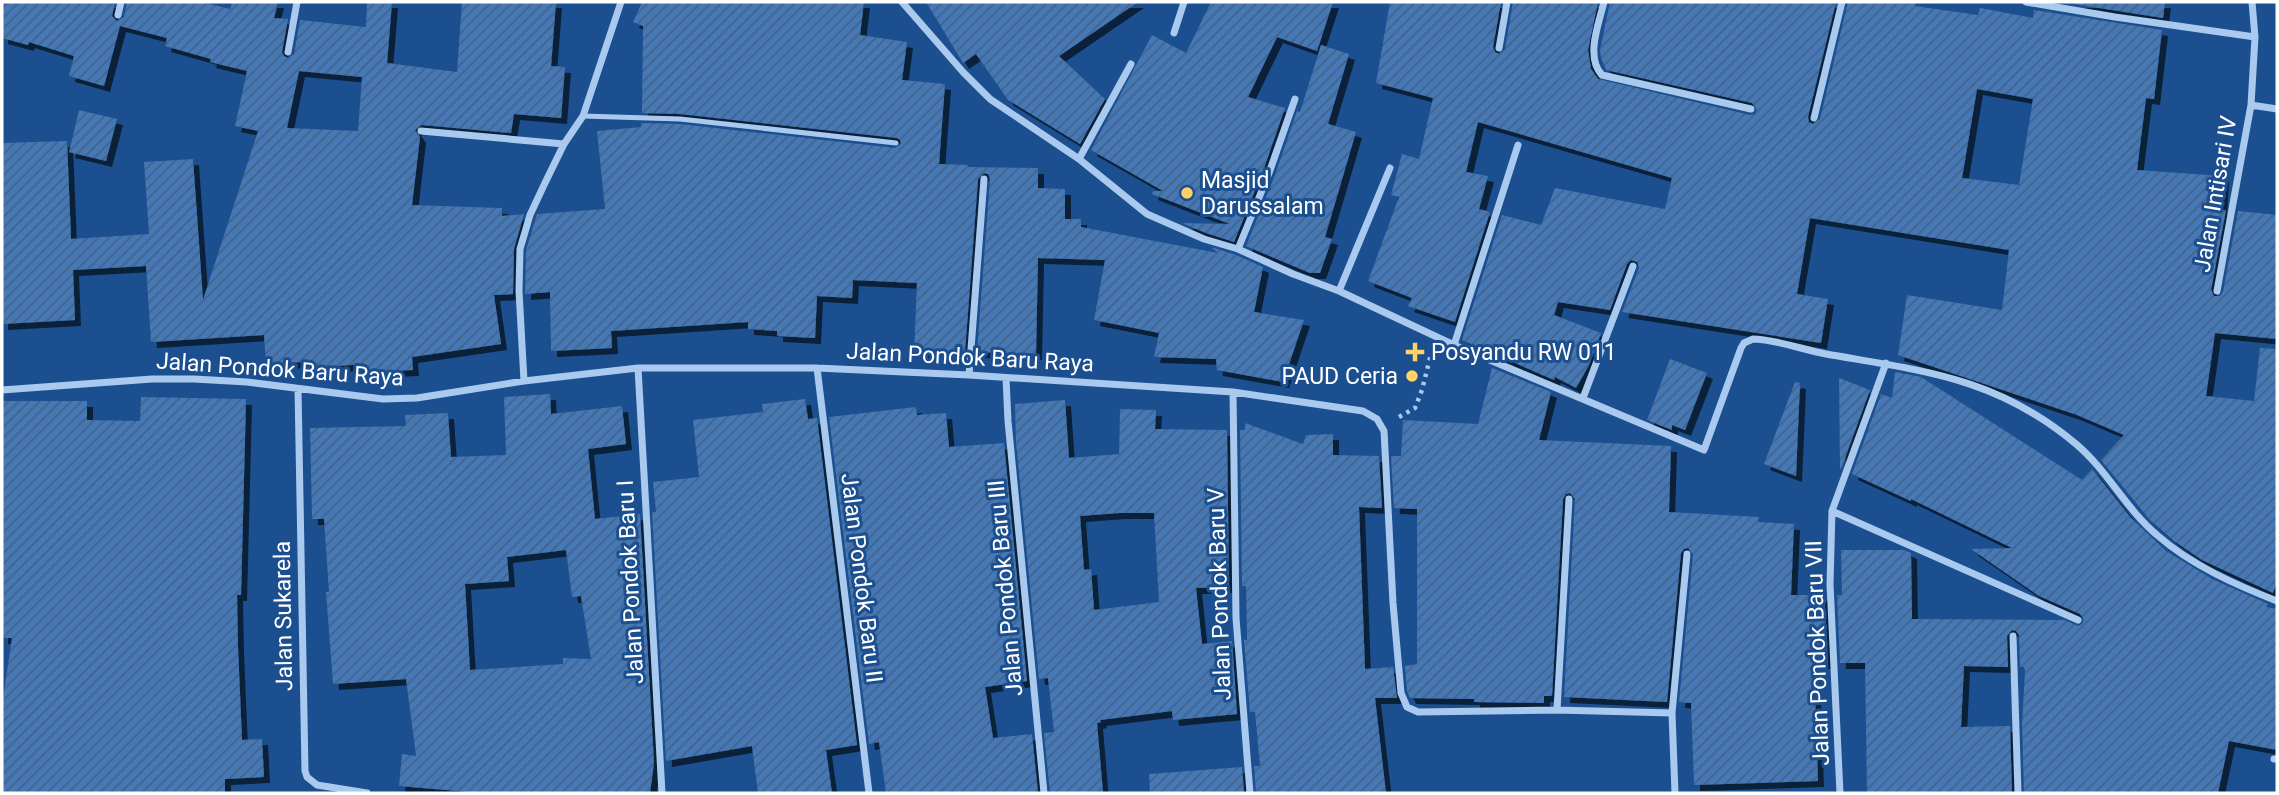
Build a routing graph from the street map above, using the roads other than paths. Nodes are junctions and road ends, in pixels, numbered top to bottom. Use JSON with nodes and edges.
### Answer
{"nodes":[{"id":1,"x":121,"y":2,"type":"edge"},
{"id":2,"x":297,"y":2,"type":"edge"},
{"id":3,"x":621,"y":2,"type":"edge"},
{"id":4,"x":902,"y":2,"type":"edge"},
{"id":5,"x":1184,"y":2,"type":"edge"},
{"id":6,"x":1507,"y":2,"type":"edge"},
{"id":7,"x":1604,"y":2,"type":"edge"},
{"id":8,"x":1842,"y":2,"type":"edge"},
{"id":9,"x":2026,"y":2,"type":"edge"},
{"id":10,"x":2252,"y":2,"type":"edge"},
{"id":11,"x":118,"y":15,"type":"dead end"},
{"id":12,"x":1174,"y":33,"type":"dead end"},
{"id":13,"x":2255,"y":37,"type":"junction"},
{"id":14,"x":1499,"y":48,"type":"dead end"},
{"id":15,"x":288,"y":52,"type":"dead end"},
{"id":16,"x":1131,"y":64,"type":"dead end"},
{"id":17,"x":1295,"y":99,"type":"dead end"},
{"id":18,"x":2251,"y":105,"type":"junction"},
{"id":19,"x":1751,"y":109,"type":"dead end"},
{"id":20,"x":2277,"y":109,"type":"edge"},
{"id":21,"x":583,"y":116,"type":"junction"},
{"id":22,"x":1814,"y":118,"type":"dead end"},
{"id":23,"x":421,"y":131,"type":"dead end"},
{"id":24,"x":896,"y":143,"type":"dead end"},
{"id":25,"x":565,"y":144,"type":"junction"},
{"id":26,"x":1518,"y":145,"type":"dead end"},
{"id":27,"x":1079,"y":159,"type":"junction"},
{"id":28,"x":1390,"y":168,"type":"dead end"},
{"id":29,"x":984,"y":179,"type":"dead end"},
{"id":30,"x":1238,"y":249,"type":"junction"},
{"id":31,"x":1633,"y":266,"type":"dead end"},
{"id":32,"x":1339,"y":291,"type":"junction"},
{"id":33,"x":2217,"y":291,"type":"dead end"},
{"id":34,"x":1454,"y":345,"type":"junction"},
{"id":35,"x":1886,"y":363,"type":"junction"},
{"id":36,"x":638,"y":368,"type":"junction"},
{"id":37,"x":817,"y":368,"type":"junction"},
{"id":38,"x":969,"y":375,"type":"junction"},
{"id":39,"x":1006,"y":378,"type":"junction"},
{"id":40,"x":524,"y":381,"type":"junction"},
{"id":41,"x":299,"y":389,"type":"junction"},
{"id":42,"x":2,"y":390,"type":"edge"},
{"id":43,"x":1233,"y":393,"type":"junction"},
{"id":44,"x":1583,"y":398,"type":"junction"},
{"id":45,"x":1569,"y":499,"type":"dead end"},
{"id":46,"x":1832,"y":511,"type":"junction"},
{"id":47,"x":1687,"y":554,"type":"dead end"},
{"id":48,"x":2277,"y":601,"type":"edge"},
{"id":49,"x":2078,"y":620,"type":"dead end"},
{"id":50,"x":2013,"y":636,"type":"dead end"},
{"id":51,"x":1558,"y":710,"type":"junction"},
{"id":52,"x":1672,"y":713,"type":"junction"},
{"id":53,"x":330,"y":791,"type":"edge"},
{"id":54,"x":367,"y":793,"type":"edge"},
{"id":55,"x":662,"y":793,"type":"edge"},
{"id":56,"x":869,"y":793,"type":"edge"},
{"id":57,"x":1044,"y":793,"type":"edge"},
{"id":58,"x":1250,"y":793,"type":"edge"},
{"id":59,"x":1675,"y":793,"type":"edge"},
{"id":60,"x":1840,"y":793,"type":"edge"},
{"id":61,"x":2018,"y":793,"type":"edge"}],
"edges":[{"from":1,"to":11,"type":"street"},
{"from":2,"to":15,"type":"street"},
{"from":3,"to":21,"type":"street"},
{"from":4,"to":27,"type":"street"},
{"from":5,"to":12,"type":"street"},
{"from":6,"to":14,"type":"street"},
{"from":7,"to":19,"type":"street"},
{"from":8,"to":22,"type":"street"},
{"from":9,"to":13,"type":"street"},
{"from":10,"to":13,"type":"street","name":"Jalan Intisari IV"},
{"from":13,"to":18,"type":"street","name":"Jalan Intisari IV"},
{"from":16,"to":27,"type":"street"},
{"from":17,"to":30,"type":"street"},
{"from":18,"to":20,"type":"street"},
{"from":18,"to":33,"type":"street","name":"Jalan Intisari IV"},
{"from":21,"to":24,"type":"lane"},
{"from":21,"to":25,"type":"street"},
{"from":23,"to":25,"type":"street"},
{"from":25,"to":40,"type":"street"},
{"from":26,"to":34,"type":"street"},
{"from":27,"to":30,"type":"street"},
{"from":28,"to":32,"type":"street"},
{"from":29,"to":38,"type":"street"},
{"from":30,"to":32,"type":"street"},
{"from":31,"to":44,"type":"street"},
{"from":32,"to":34,"type":"street"},
{"from":34,"to":44,"type":"street"},
{"from":35,"to":44,"type":"street"},
{"from":35,"to":46,"type":"street","name":"Jalan Pondok Baru VII"},
{"from":35,"to":48,"type":"street"},
{"from":36,"to":37,"type":"street","name":"Jalan Pondok Baru Raya"},
{"from":36,"to":40,"type":"street","name":"Jalan Pondok Baru Raya"},
{"from":36,"to":55,"type":"street","name":"Jalan Pondok Baru I"},
{"from":37,"to":38,"type":"street","name":"Jalan Pondok Baru Raya"},
{"from":37,"to":56,"type":"street","name":"Jalan Pondok Baru II"},
{"from":38,"to":39,"type":"street","name":"Jalan Pondok Baru Raya"},
{"from":39,"to":43,"type":"street","name":"Jalan Pondok Baru Raya"},
{"from":39,"to":57,"type":"street","name":"Jalan Pondok Baru III"},
{"from":40,"to":41,"type":"street","name":"Jalan Pondok Baru Raya"},
{"from":41,"to":42,"type":"street","name":"Jalan Pondok Baru Raya"},
{"from":41,"to":53,"type":"street","name":"Jalan Sukarela"},
{"from":43,"to":51,"type":"street","name":"Jalan Pondok Baru Raya"},
{"from":43,"to":58,"type":"street","name":"Jalan Pondok Baru V"},
{"from":45,"to":51,"type":"street"},
{"from":46,"to":49,"type":"street"},
{"from":46,"to":60,"type":"street","name":"Jalan Pondok Baru VII"},
{"from":47,"to":52,"type":"street"},
{"from":50,"to":61,"type":"street"},
{"from":51,"to":52,"type":"street"},
{"from":52,"to":59,"type":"street"},
{"from":53,"to":54,"type":"street","name":"Jalan Sukarela"}]}
